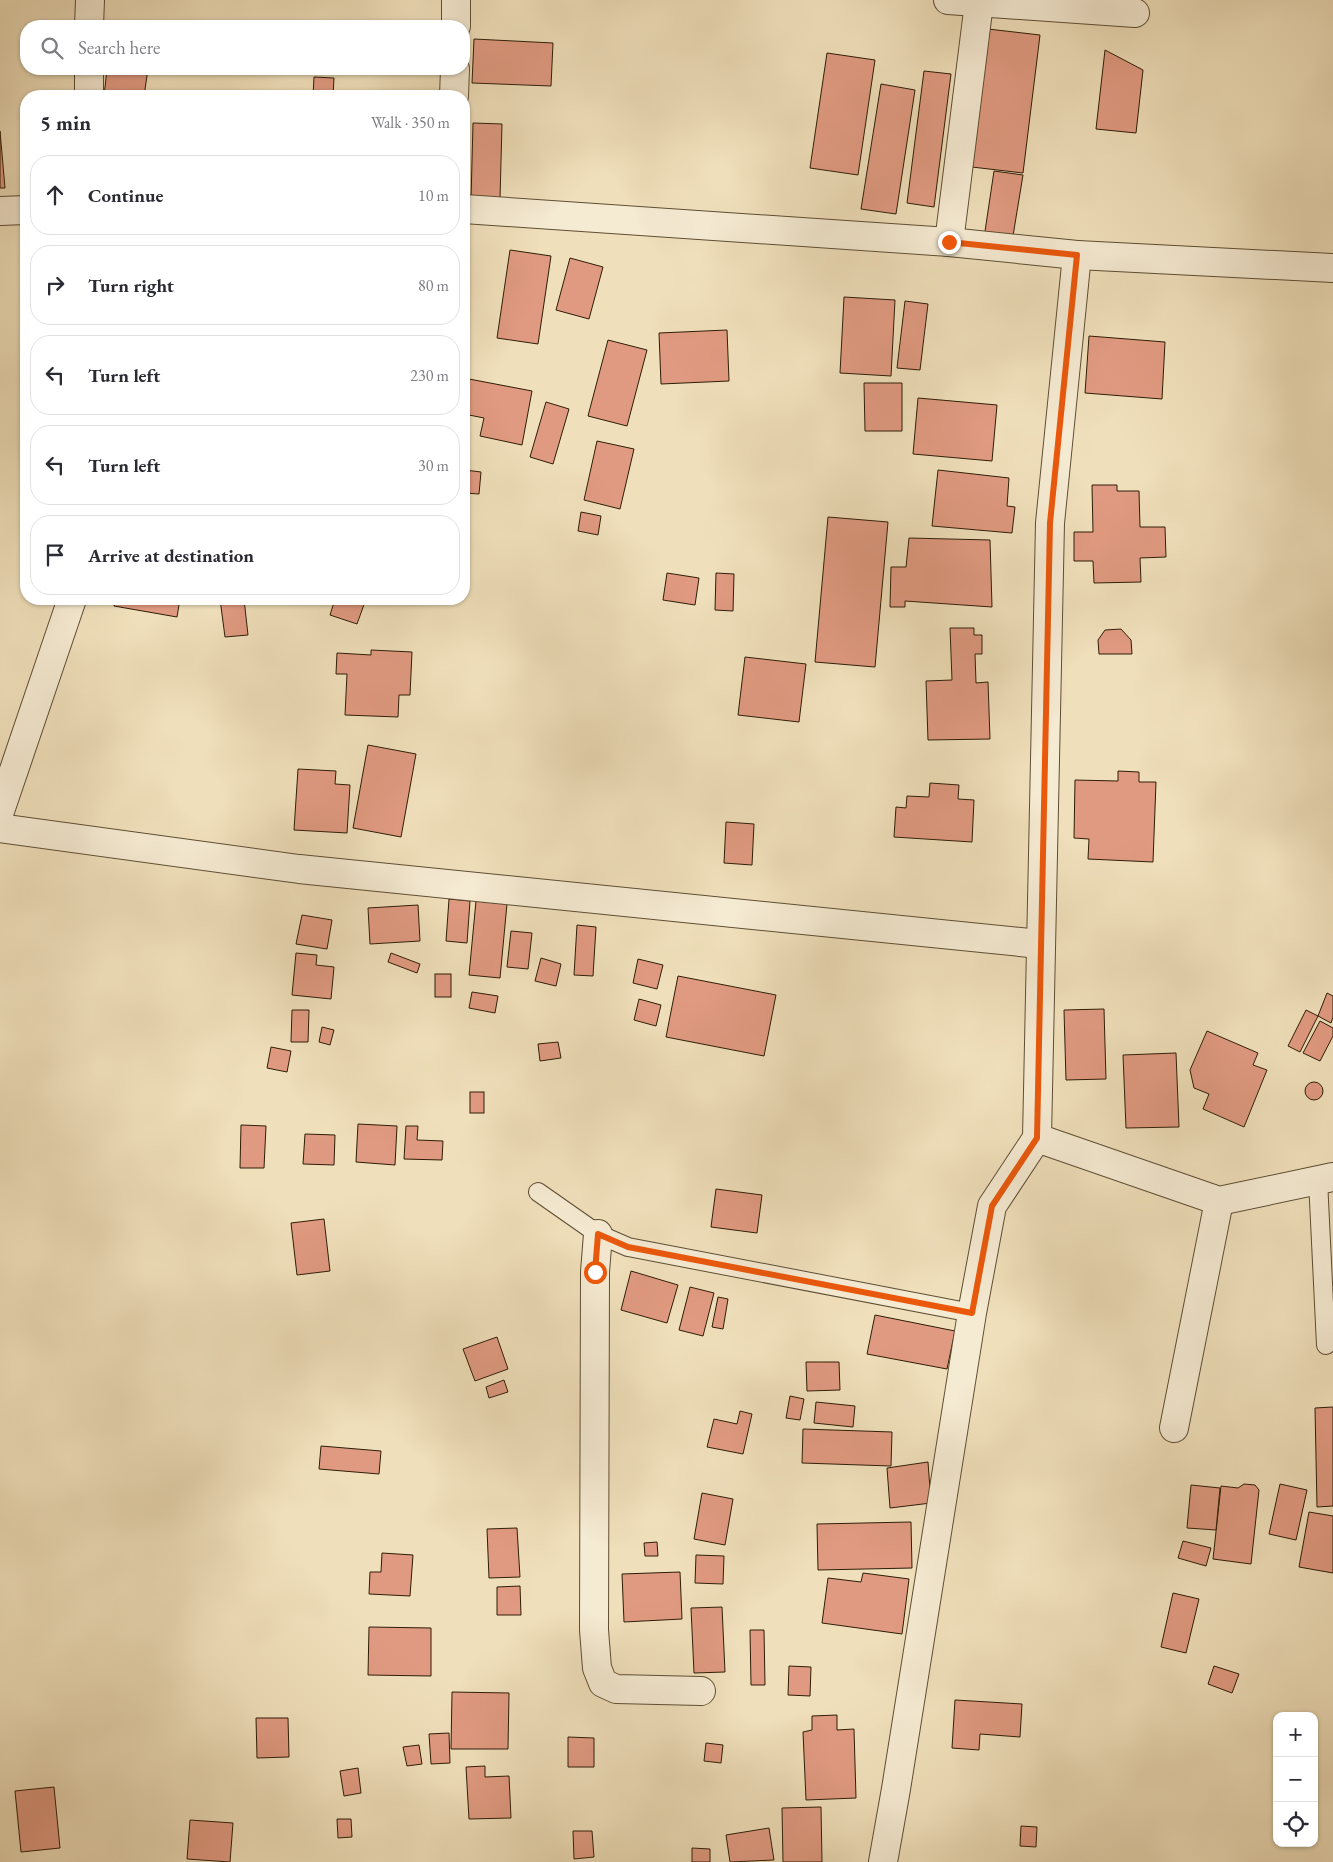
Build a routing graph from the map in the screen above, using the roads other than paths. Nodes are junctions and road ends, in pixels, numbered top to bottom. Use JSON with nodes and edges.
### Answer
{"nodes":[{"id":1,"x":90,"y":0,"type":"edge"},
{"id":2,"x":456,"y":0,"type":"edge"},
{"id":3,"x":948,"y":0,"type":"edge"},
{"id":4,"x":979,"y":2,"type":"junction"},
{"id":5,"x":1134,"y":13,"type":"dead end"},
{"id":6,"x":90,"y":20,"type":"edge"},
{"id":7,"x":456,"y":20,"type":"edge"},
{"id":8,"x":89,"y":75,"type":"edge"},
{"id":9,"x":455,"y":75,"type":"edge"},
{"id":10,"x":89,"y":90,"type":"edge"},
{"id":11,"x":454,"y":90,"type":"edge"},
{"id":12,"x":470,"y":209,"type":"edge"},
{"id":13,"x":20,"y":210,"type":"edge"},
{"id":14,"x":0,"y":211,"type":"edge"},
{"id":15,"x":949,"y":242,"type":"junction"},
{"id":16,"x":1077,"y":255,"type":"junction"},
{"id":17,"x":1333,"y":268,"type":"edge"},
{"id":18,"x":70,"y":605,"type":"edge"},
{"id":19,"x":0,"y":812,"type":"edge"},
{"id":20,"x":0,"y":828,"type":"edge"},
{"id":21,"x":1040,"y":944,"type":"junction"},
{"id":22,"x":1037,"y":1138,"type":"junction"},
{"id":23,"x":1325,"y":1179,"type":"edge"},
{"id":24,"x":538,"y":1192,"type":"dead end"},
{"id":25,"x":1219,"y":1201,"type":"junction"},
{"id":26,"x":598,"y":1234,"type":"junction"},
{"id":27,"x":972,"y":1313,"type":"junction"},
{"id":28,"x":1326,"y":1345,"type":"dead end"},
{"id":29,"x":1174,"y":1428,"type":"dead end"},
{"id":30,"x":701,"y":1691,"type":"dead end"},
{"id":31,"x":883,"y":1862,"type":"edge"}],
"edges":[{"from":1,"to":6,"type":"street"},
{"from":2,"to":7,"type":"street"},
{"from":3,"to":4,"type":"street"},
{"from":4,"to":5,"type":"street"},
{"from":4,"to":15,"type":"street"},
{"from":8,"to":10,"type":"street"},
{"from":9,"to":11,"type":"street"},
{"from":12,"to":15,"type":"street"},
{"from":13,"to":14,"type":"street"},
{"from":15,"to":16,"type":"street"},
{"from":16,"to":17,"type":"street"},
{"from":16,"to":21,"type":"street"},
{"from":18,"to":19,"type":"street"},
{"from":20,"to":21,"type":"street"},
{"from":21,"to":22,"type":"street"},
{"from":22,"to":25,"type":"street"},
{"from":22,"to":27,"type":"street"},
{"from":23,"to":25,"type":"street"},
{"from":23,"to":28,"type":"lane"},
{"from":24,"to":26,"type":"lane"},
{"from":25,"to":29,"type":"street"},
{"from":26,"to":27,"type":"lane"},
{"from":26,"to":30,"type":"street"},
{"from":27,"to":31,"type":"street"}]}
